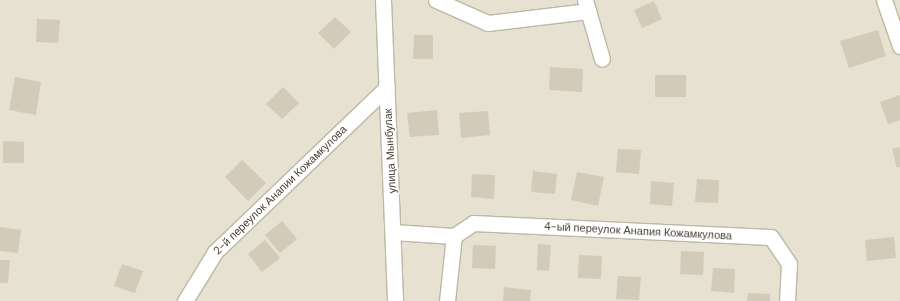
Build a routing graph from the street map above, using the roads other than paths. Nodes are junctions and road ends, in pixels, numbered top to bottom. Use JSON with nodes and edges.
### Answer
{"nodes":[{"id":1,"x":383,"y":0,"type":"edge"},
{"id":2,"x":436,"y":0,"type":"edge"},
{"id":3,"x":884,"y":0,"type":"edge"},
{"id":4,"x":586,"y":6,"type":"edge"},
{"id":5,"x":900,"y":46,"type":"edge"},
{"id":6,"x":602,"y":59,"type":"dead end"},
{"id":7,"x":387,"y":87,"type":"junction"},
{"id":8,"x":393,"y":232,"type":"junction"},
{"id":9,"x":454,"y":236,"type":"junction"},
{"id":10,"x":185,"y":301,"type":"edge"},
{"id":11,"x":395,"y":301,"type":"edge"},
{"id":12,"x":447,"y":301,"type":"edge"},
{"id":13,"x":787,"y":301,"type":"edge"}],
"edges":[{"from":1,"to":7,"type":"street","name":"улица Мынбулак"},
{"from":2,"to":4,"type":"street"},
{"from":3,"to":5,"type":"street"},
{"from":4,"to":6,"type":"street"},
{"from":7,"to":8,"type":"street","name":"улица Мынбулак"},
{"from":7,"to":10,"type":"street","name":"2-й переулок Анапии Кожамкулова"},
{"from":8,"to":9,"type":"street"},
{"from":8,"to":11,"type":"street","name":"улица Мынбулак"},
{"from":9,"to":12,"type":"street"},
{"from":9,"to":13,"type":"street","name":"4-ый переулок Анапия Кожамкулова"}]}
